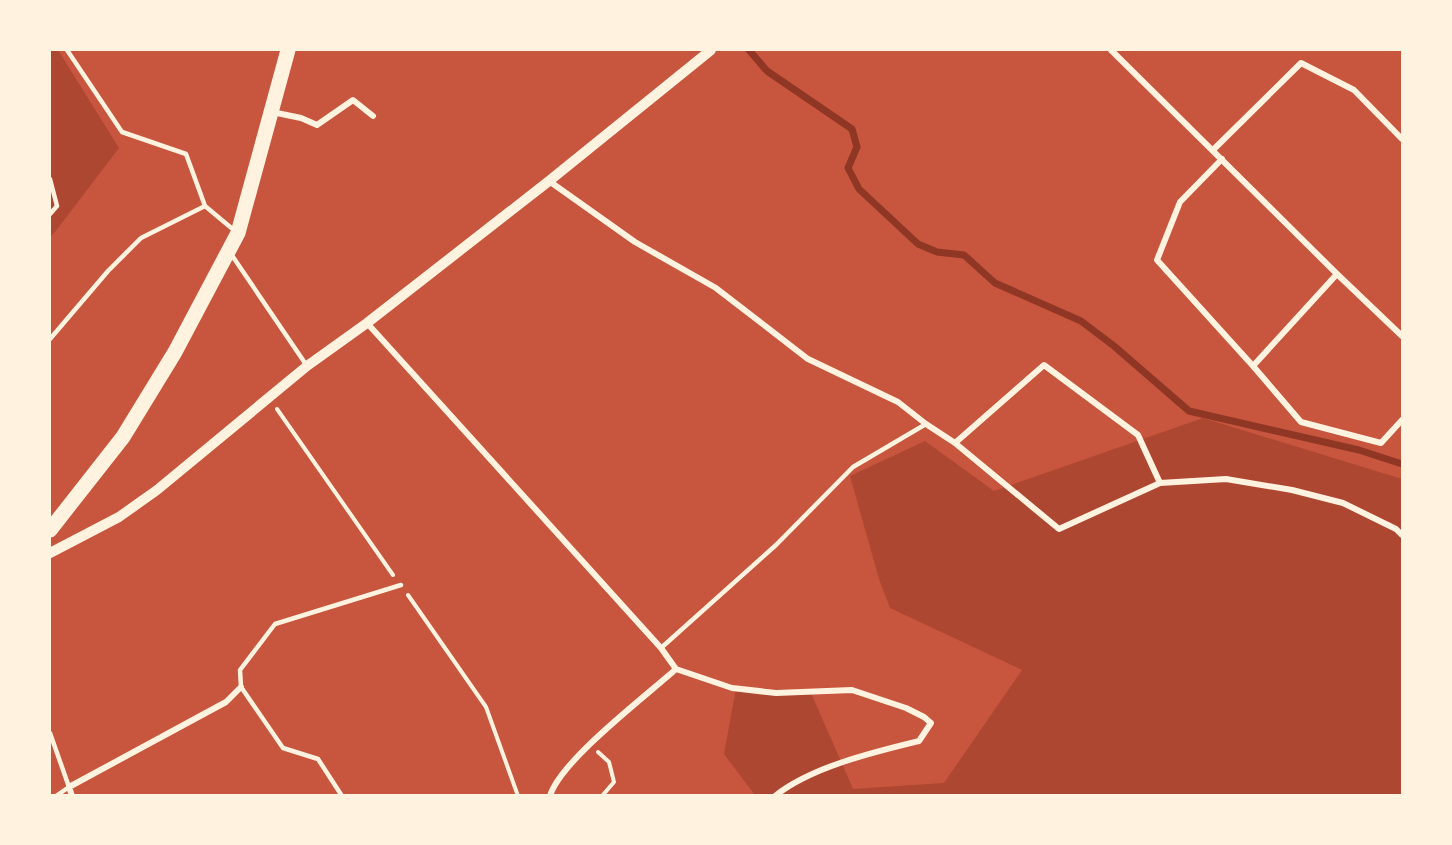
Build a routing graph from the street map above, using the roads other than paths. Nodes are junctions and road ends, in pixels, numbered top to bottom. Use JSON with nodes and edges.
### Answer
{"nodes":[{"id":1,"x":67,"y":50,"type":"edge"},
{"id":2,"x":288,"y":50,"type":"edge"},
{"id":3,"x":711,"y":50,"type":"edge"},
{"id":4,"x":1116,"y":51,"type":"edge"},
{"id":5,"x":271,"y":112,"type":"junction"},
{"id":6,"x":373,"y":116,"type":"dead end"},
{"id":7,"x":1402,"y":139,"type":"edge"},
{"id":8,"x":1213,"y":150,"type":"junction"},
{"id":9,"x":1222,"y":159,"type":"junction"},
{"id":10,"x":50,"y":179,"type":"edge"},
{"id":11,"x":549,"y":181,"type":"junction"},
{"id":12,"x":205,"y":206,"type":"junction"},
{"id":13,"x":50,"y":214,"type":"edge"},
{"id":14,"x":238,"y":234,"type":"junction"},
{"id":15,"x":229,"y":251,"type":"junction"},
{"id":16,"x":1337,"y":274,"type":"junction"},
{"id":17,"x":367,"y":323,"type":"junction"},
{"id":18,"x":1402,"y":336,"type":"edge"},
{"id":19,"x":50,"y":339,"type":"edge"},
{"id":20,"x":307,"y":366,"type":"junction"},
{"id":21,"x":1253,"y":366,"type":"junction"},
{"id":22,"x":1402,"y":420,"type":"edge"},
{"id":23,"x":926,"y":424,"type":"junction"},
{"id":24,"x":955,"y":443,"type":"junction"},
{"id":25,"x":1160,"y":483,"type":"junction"},
{"id":26,"x":50,"y":530,"type":"edge"},
{"id":27,"x":1402,"y":536,"type":"edge"},
{"id":28,"x":50,"y":553,"type":"edge"},
{"id":29,"x":401,"y":585,"type":"dead end"},
{"id":30,"x":662,"y":648,"type":"junction"},
{"id":31,"x":676,"y":669,"type":"junction"},
{"id":32,"x":241,"y":687,"type":"junction"},
{"id":33,"x":50,"y":733,"type":"edge"},
{"id":34,"x":69,"y":787,"type":"junction"},
{"id":35,"x":56,"y":795,"type":"edge"},
{"id":36,"x":72,"y":795,"type":"edge"},
{"id":37,"x":342,"y":795,"type":"edge"},
{"id":38,"x":550,"y":795,"type":"edge"},
{"id":39,"x":775,"y":795,"type":"edge"}],
"edges":[{"from":1,"to":12,"type":"lane"},
{"from":2,"to":5,"type":"main road"},
{"from":3,"to":11,"type":"street"},
{"from":4,"to":8,"type":"street"},
{"from":5,"to":6,"type":"street"},
{"from":5,"to":14,"type":"main road"},
{"from":7,"to":8,"type":"street"},
{"from":8,"to":9,"type":"street"},
{"from":9,"to":16,"type":"street"},
{"from":9,"to":21,"type":"street"},
{"from":10,"to":13,"type":"lane"},
{"from":11,"to":17,"type":"street"},
{"from":11,"to":23,"type":"street"},
{"from":12,"to":14,"type":"lane"},
{"from":12,"to":19,"type":"lane"},
{"from":14,"to":15,"type":"main road"},
{"from":15,"to":20,"type":"lane"},
{"from":15,"to":26,"type":"main road"},
{"from":16,"to":18,"type":"street"},
{"from":16,"to":21,"type":"street"},
{"from":17,"to":20,"type":"street"},
{"from":17,"to":30,"type":"street"},
{"from":20,"to":28,"type":"street"},
{"from":21,"to":22,"type":"street"},
{"from":23,"to":24,"type":"street"},
{"from":23,"to":30,"type":"lane"},
{"from":24,"to":25,"type":"street"},
{"from":24,"to":25,"type":"street"},
{"from":25,"to":27,"type":"street"},
{"from":29,"to":32,"type":"lane"},
{"from":30,"to":31,"type":"street"},
{"from":31,"to":38,"type":"street"},
{"from":31,"to":39,"type":"street"},
{"from":32,"to":34,"type":"street"},
{"from":32,"to":37,"type":"lane"},
{"from":33,"to":34,"type":"lane"},
{"from":34,"to":35,"type":"lane"},
{"from":34,"to":36,"type":"street"}]}
